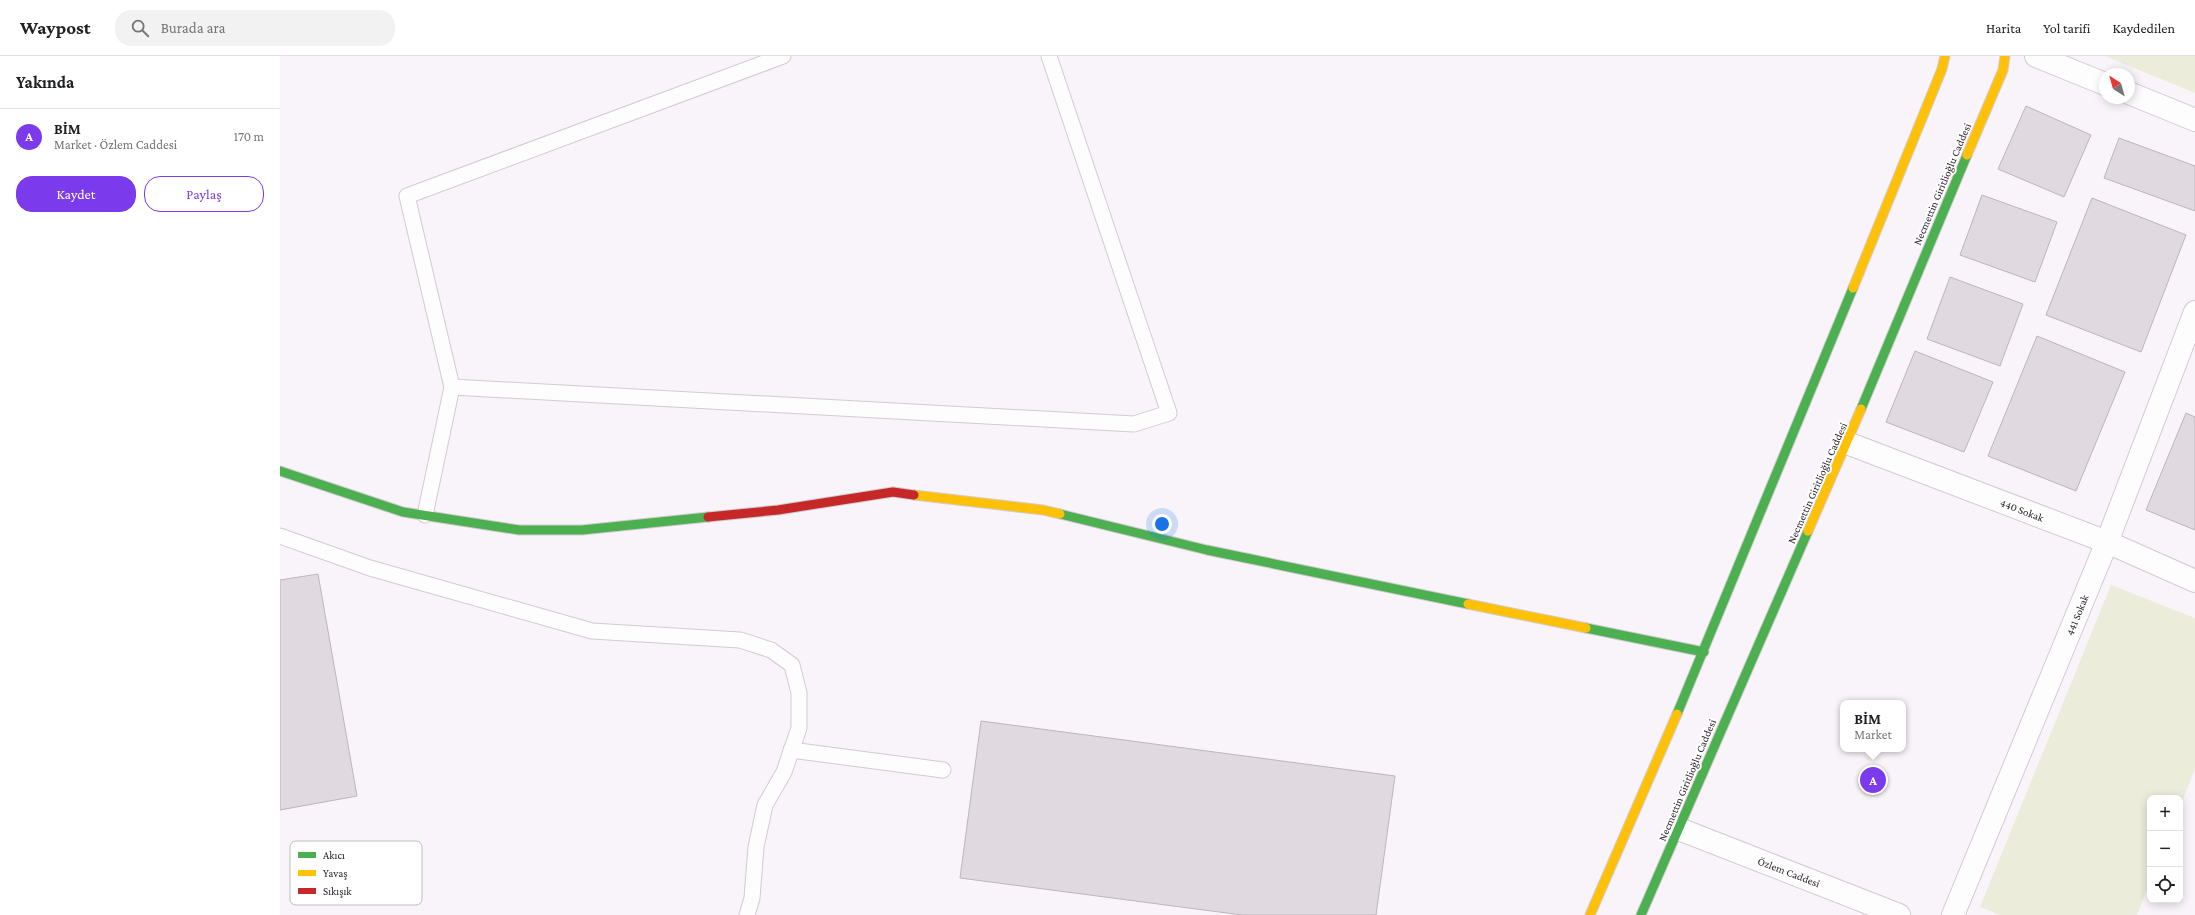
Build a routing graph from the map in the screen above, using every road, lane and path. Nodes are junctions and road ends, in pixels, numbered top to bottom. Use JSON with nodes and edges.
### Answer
{"nodes":[{"id":1,"x":783,"y":56,"type":"edge"},
{"id":2,"x":1049,"y":56,"type":"edge"},
{"id":3,"x":1945,"y":56,"type":"edge"},
{"id":4,"x":2004,"y":56,"type":"edge"},
{"id":5,"x":2036,"y":56,"type":"edge"},
{"id":6,"x":2099,"y":82,"type":"edge"},
{"id":7,"x":2135,"y":95,"type":"edge"},
{"id":8,"x":2195,"y":120,"type":"edge"},
{"id":9,"x":2195,"y":312,"type":"edge"},
{"id":10,"x":452,"y":387,"type":"junction"},
{"id":11,"x":1848,"y":443,"type":"junction"},
{"id":12,"x":280,"y":471,"type":"edge"},
{"id":13,"x":426,"y":515,"type":"junction"},
{"id":14,"x":280,"y":536,"type":"edge"},
{"id":15,"x":2107,"y":542,"type":"junction"},
{"id":16,"x":2195,"y":581,"type":"edge"},
{"id":17,"x":1704,"y":652,"type":"junction"},
{"id":18,"x":791,"y":750,"type":"junction"},
{"id":19,"x":943,"y":770,"type":"dead end"},
{"id":20,"x":1679,"y":829,"type":"junction"},
{"id":21,"x":747,"y":915,"type":"edge"},
{"id":22,"x":1590,"y":915,"type":"edge"},
{"id":23,"x":1641,"y":915,"type":"edge"},
{"id":24,"x":1899,"y":915,"type":"edge"},
{"id":25,"x":1953,"y":915,"type":"edge"}],
"edges":[{"from":1,"to":10,"type":"lane"},
{"from":2,"to":10,"type":"lane"},
{"from":3,"to":17,"type":"street"},
{"from":4,"to":11,"type":"street","name":"Necmettin Giritlioğlu Caddesi"},
{"from":5,"to":6,"type":"street"},
{"from":7,"to":8,"type":"street"},
{"from":9,"to":15,"type":"street","name":"441 Sokak"},
{"from":10,"to":13,"type":"lane"},
{"from":11,"to":15,"type":"street","name":"440 Sokak"},
{"from":11,"to":20,"type":"street","name":"Necmettin Giritlioğlu Caddesi"},
{"from":12,"to":13,"type":"street"},
{"from":13,"to":17,"type":"street"},
{"from":14,"to":18,"type":"lane"},
{"from":15,"to":16,"type":"street","name":"440 Sokak"},
{"from":15,"to":25,"type":"street","name":"441 Sokak"},
{"from":17,"to":22,"type":"street"},
{"from":18,"to":19,"type":"lane"},
{"from":18,"to":21,"type":"lane"},
{"from":20,"to":23,"type":"street","name":"Necmettin Giritlioğlu Caddesi"},
{"from":20,"to":24,"type":"street","name":"Özlem Caddesi"}]}
